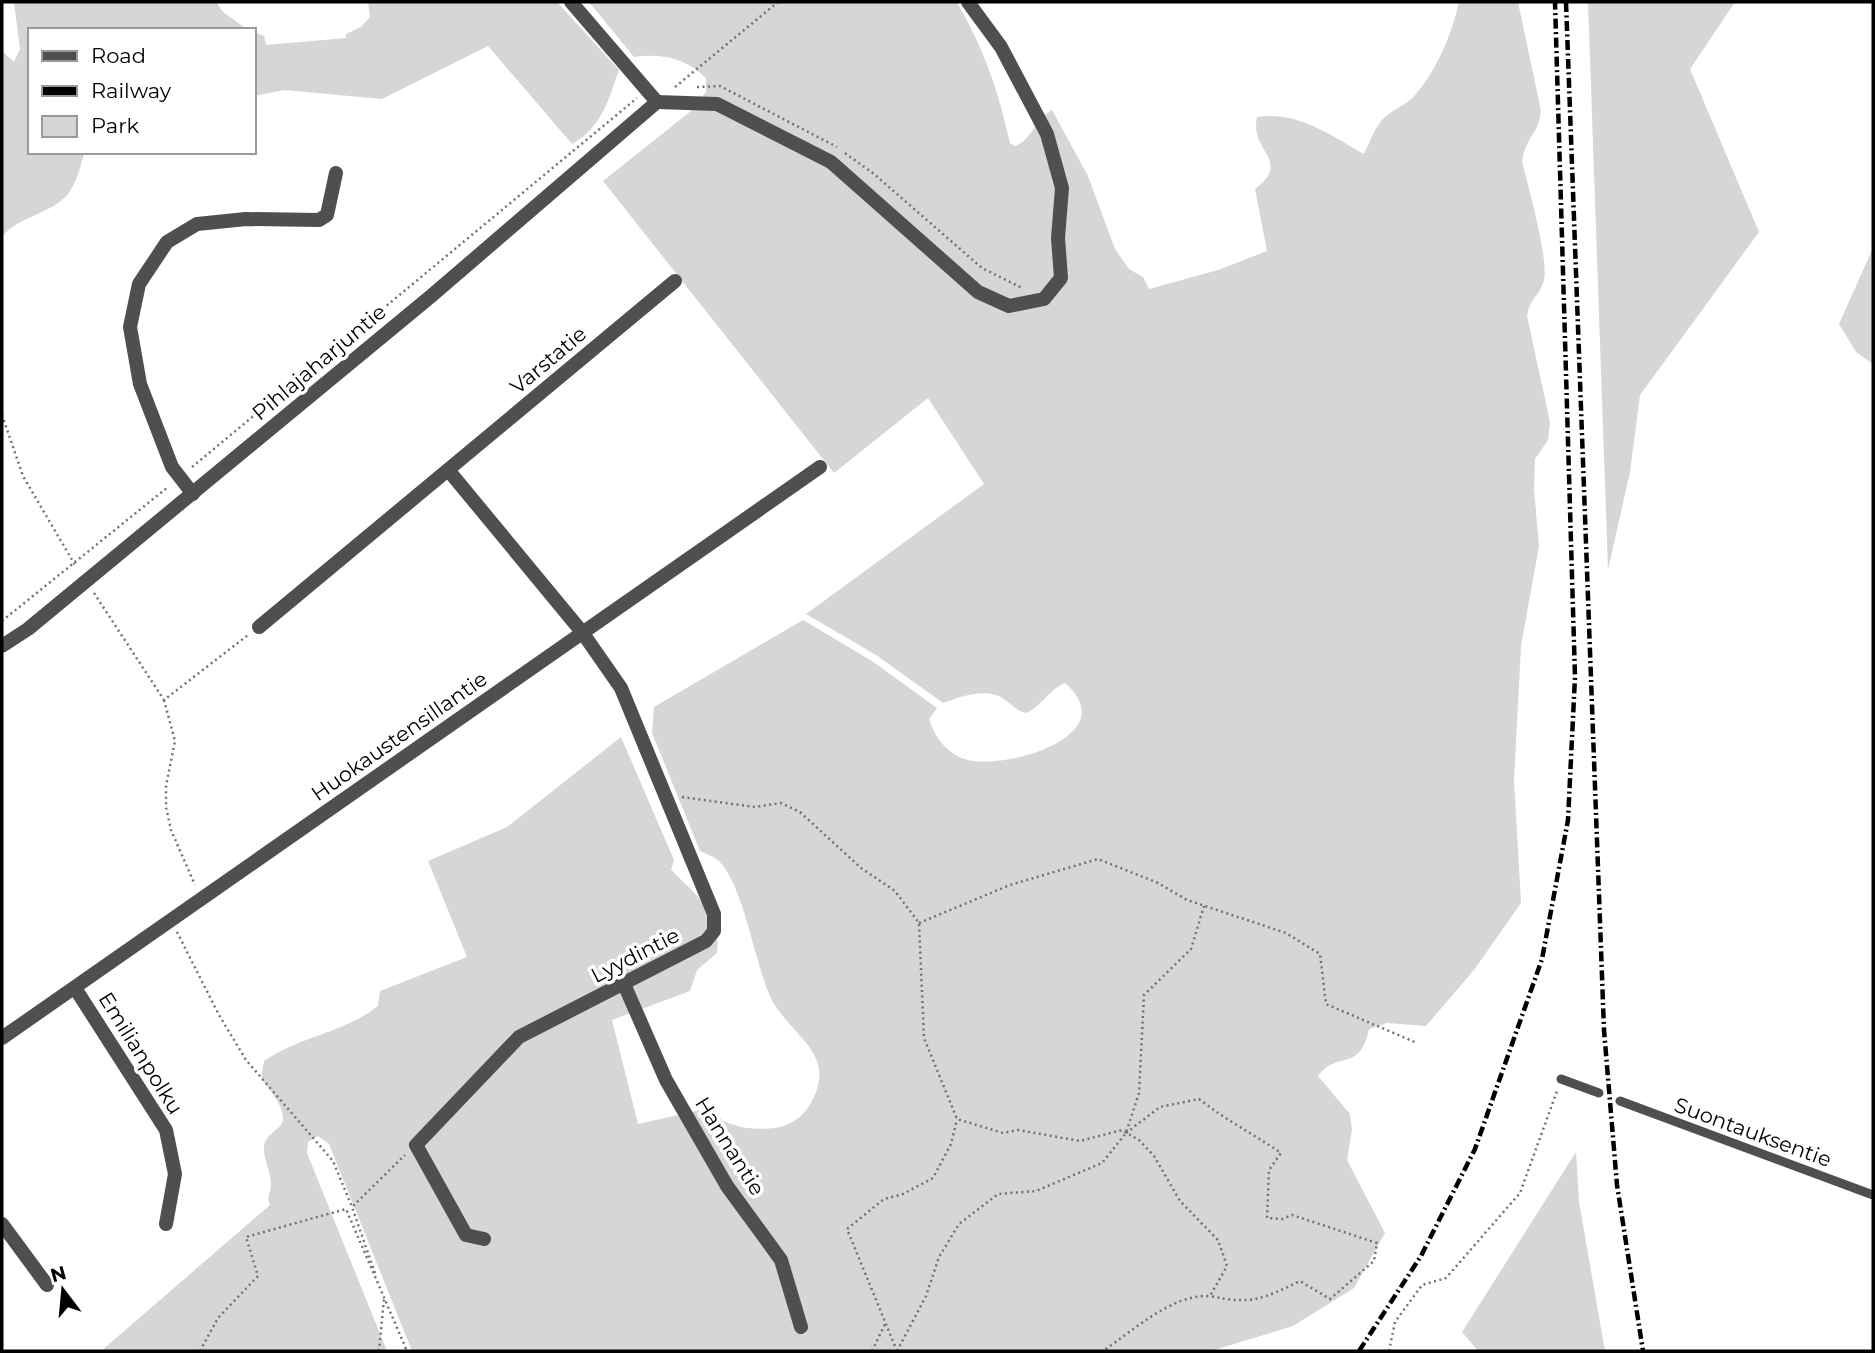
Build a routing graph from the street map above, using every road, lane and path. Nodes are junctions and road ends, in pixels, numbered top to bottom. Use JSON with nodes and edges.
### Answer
{"nodes":[{"id":1,"x":571,"y":2,"type":"edge"},
{"id":2,"x":778,"y":2,"type":"edge"},
{"id":3,"x":968,"y":2,"type":"edge"},
{"id":4,"x":652,"y":97,"type":"junction"},
{"id":5,"x":336,"y":173,"type":"dead end"},
{"id":6,"x":675,"y":281,"type":"dead end"},
{"id":7,"x":1044,"y":299,"type":"junction"},
{"id":8,"x":2,"y":415,"type":"edge"},
{"id":9,"x":820,"y":467,"type":"dead end"},
{"id":10,"x":449,"y":471,"type":"junction"},
{"id":11,"x":180,"y":477,"type":"junction"},
{"id":12,"x":193,"y":494,"type":"junction"},
{"id":13,"x":75,"y":565,"type":"junction"},
{"id":14,"x":94,"y":593,"type":"dead end"},
{"id":15,"x":2,"y":621,"type":"edge"},
{"id":16,"x":259,"y":627,"type":"joint"},
{"id":17,"x":582,"y":632,"type":"junction"},
{"id":18,"x":2,"y":646,"type":"edge"},
{"id":19,"x":164,"y":700,"type":"junction"},
{"id":20,"x":664,"y":793,"type":"junction"},
{"id":21,"x":202,"y":901,"type":"junction"},
{"id":22,"x":1204,"y":906,"type":"junction"},
{"id":23,"x":172,"y":922,"type":"junction"},
{"id":24,"x":919,"y":923,"type":"junction"},
{"id":25,"x":624,"y":984,"type":"junction"},
{"id":26,"x":75,"y":988,"type":"junction"},
{"id":27,"x":2,"y":1038,"type":"edge"},
{"id":28,"x":1417,"y":1043,"type":"dead end"},
{"id":29,"x":1561,"y":1079,"type":"joint"},
{"id":30,"x":1599,"y":1093,"type":"dead end"},
{"id":31,"x":1620,"y":1101,"type":"dead end"},
{"id":32,"x":957,"y":1119,"type":"junction"},
{"id":33,"x":1126,"y":1133,"type":"junction"},
{"id":34,"x":416,"y":1145,"type":"junction"},
{"id":35,"x":1873,"y":1195,"type":"edge"},
{"id":36,"x":352,"y":1207,"type":"junction"},
{"id":37,"x":166,"y":1223,"type":"dead end"},
{"id":38,"x":2,"y":1224,"type":"edge"},
{"id":39,"x":484,"y":1240,"type":"dead end"},
{"id":40,"x":47,"y":1285,"type":"dead end"},
{"id":41,"x":1210,"y":1296,"type":"junction"},
{"id":42,"x":384,"y":1298,"type":"junction"},
{"id":43,"x":886,"y":1324,"type":"junction"},
{"id":44,"x":801,"y":1327,"type":"dead end"},
{"id":45,"x":201,"y":1351,"type":"edge"},
{"id":46,"x":379,"y":1351,"type":"edge"},
{"id":47,"x":407,"y":1351,"type":"edge"},
{"id":48,"x":872,"y":1351,"type":"edge"},
{"id":49,"x":897,"y":1351,"type":"edge"},
{"id":50,"x":1103,"y":1351,"type":"edge"},
{"id":51,"x":1389,"y":1351,"type":"edge"}],
"edges":[{"from":1,"to":4,"type":"street"},
{"from":2,"to":7,"type":"path"},
{"from":3,"to":7,"type":"street"},
{"from":4,"to":7,"type":"street"},
{"from":4,"to":11,"type":"path"},
{"from":4,"to":12,"type":"street","name":"Pihlajaharjuntie"},
{"from":5,"to":11,"type":"street"},
{"from":6,"to":10,"type":"street","name":"Varstatie"},
{"from":8,"to":13,"type":"path"},
{"from":9,"to":17,"type":"street","name":"Huokaustensillantie"},
{"from":10,"to":16,"type":"street","name":"Varstatie"},
{"from":10,"to":17,"type":"street"},
{"from":11,"to":12,"type":"street"},
{"from":11,"to":13,"type":"path"},
{"from":12,"to":18,"type":"street","name":"Pihlajaharjuntie"},
{"from":13,"to":15,"type":"path"},
{"from":14,"to":19,"type":"path"},
{"from":16,"to":19,"type":"path"},
{"from":17,"to":20,"type":"street","name":"Lyydintie"},
{"from":17,"to":21,"type":"street","name":"Huokaustensillantie"},
{"from":19,"to":21,"type":"path"},
{"from":20,"to":24,"type":"path"},
{"from":20,"to":25,"type":"street","name":"Lyydintie"},
{"from":21,"to":23,"type":"street","name":"Huokaustensillantie"},
{"from":22,"to":24,"type":"path"},
{"from":22,"to":28,"type":"path"},
{"from":22,"to":33,"type":"path"},
{"from":23,"to":26,"type":"street","name":"Huokaustensillantie"},
{"from":23,"to":36,"type":"path"},
{"from":24,"to":32,"type":"path"},
{"from":25,"to":34,"type":"street","name":"Lyydintie"},
{"from":25,"to":44,"type":"street","name":"Hannantie"},
{"from":26,"to":27,"type":"street","name":"Huokaustensillantie"},
{"from":26,"to":37,"type":"street","name":"Emilianpolku"},
{"from":29,"to":30,"type":"lane"},
{"from":29,"to":51,"type":"path"},
{"from":31,"to":35,"type":"lane","name":"Suontauksentie"},
{"from":32,"to":33,"type":"path"},
{"from":32,"to":43,"type":"path"},
{"from":33,"to":41,"type":"path"},
{"from":33,"to":41,"type":"path"},
{"from":33,"to":49,"type":"path"},
{"from":34,"to":36,"type":"path"},
{"from":34,"to":39,"type":"street"},
{"from":36,"to":42,"type":"path"},
{"from":38,"to":40,"type":"street"},
{"from":41,"to":50,"type":"path"},
{"from":42,"to":45,"type":"path"},
{"from":42,"to":46,"type":"path"},
{"from":42,"to":47,"type":"path"},
{"from":43,"to":48,"type":"path"},
{"from":43,"to":49,"type":"path"}]}
